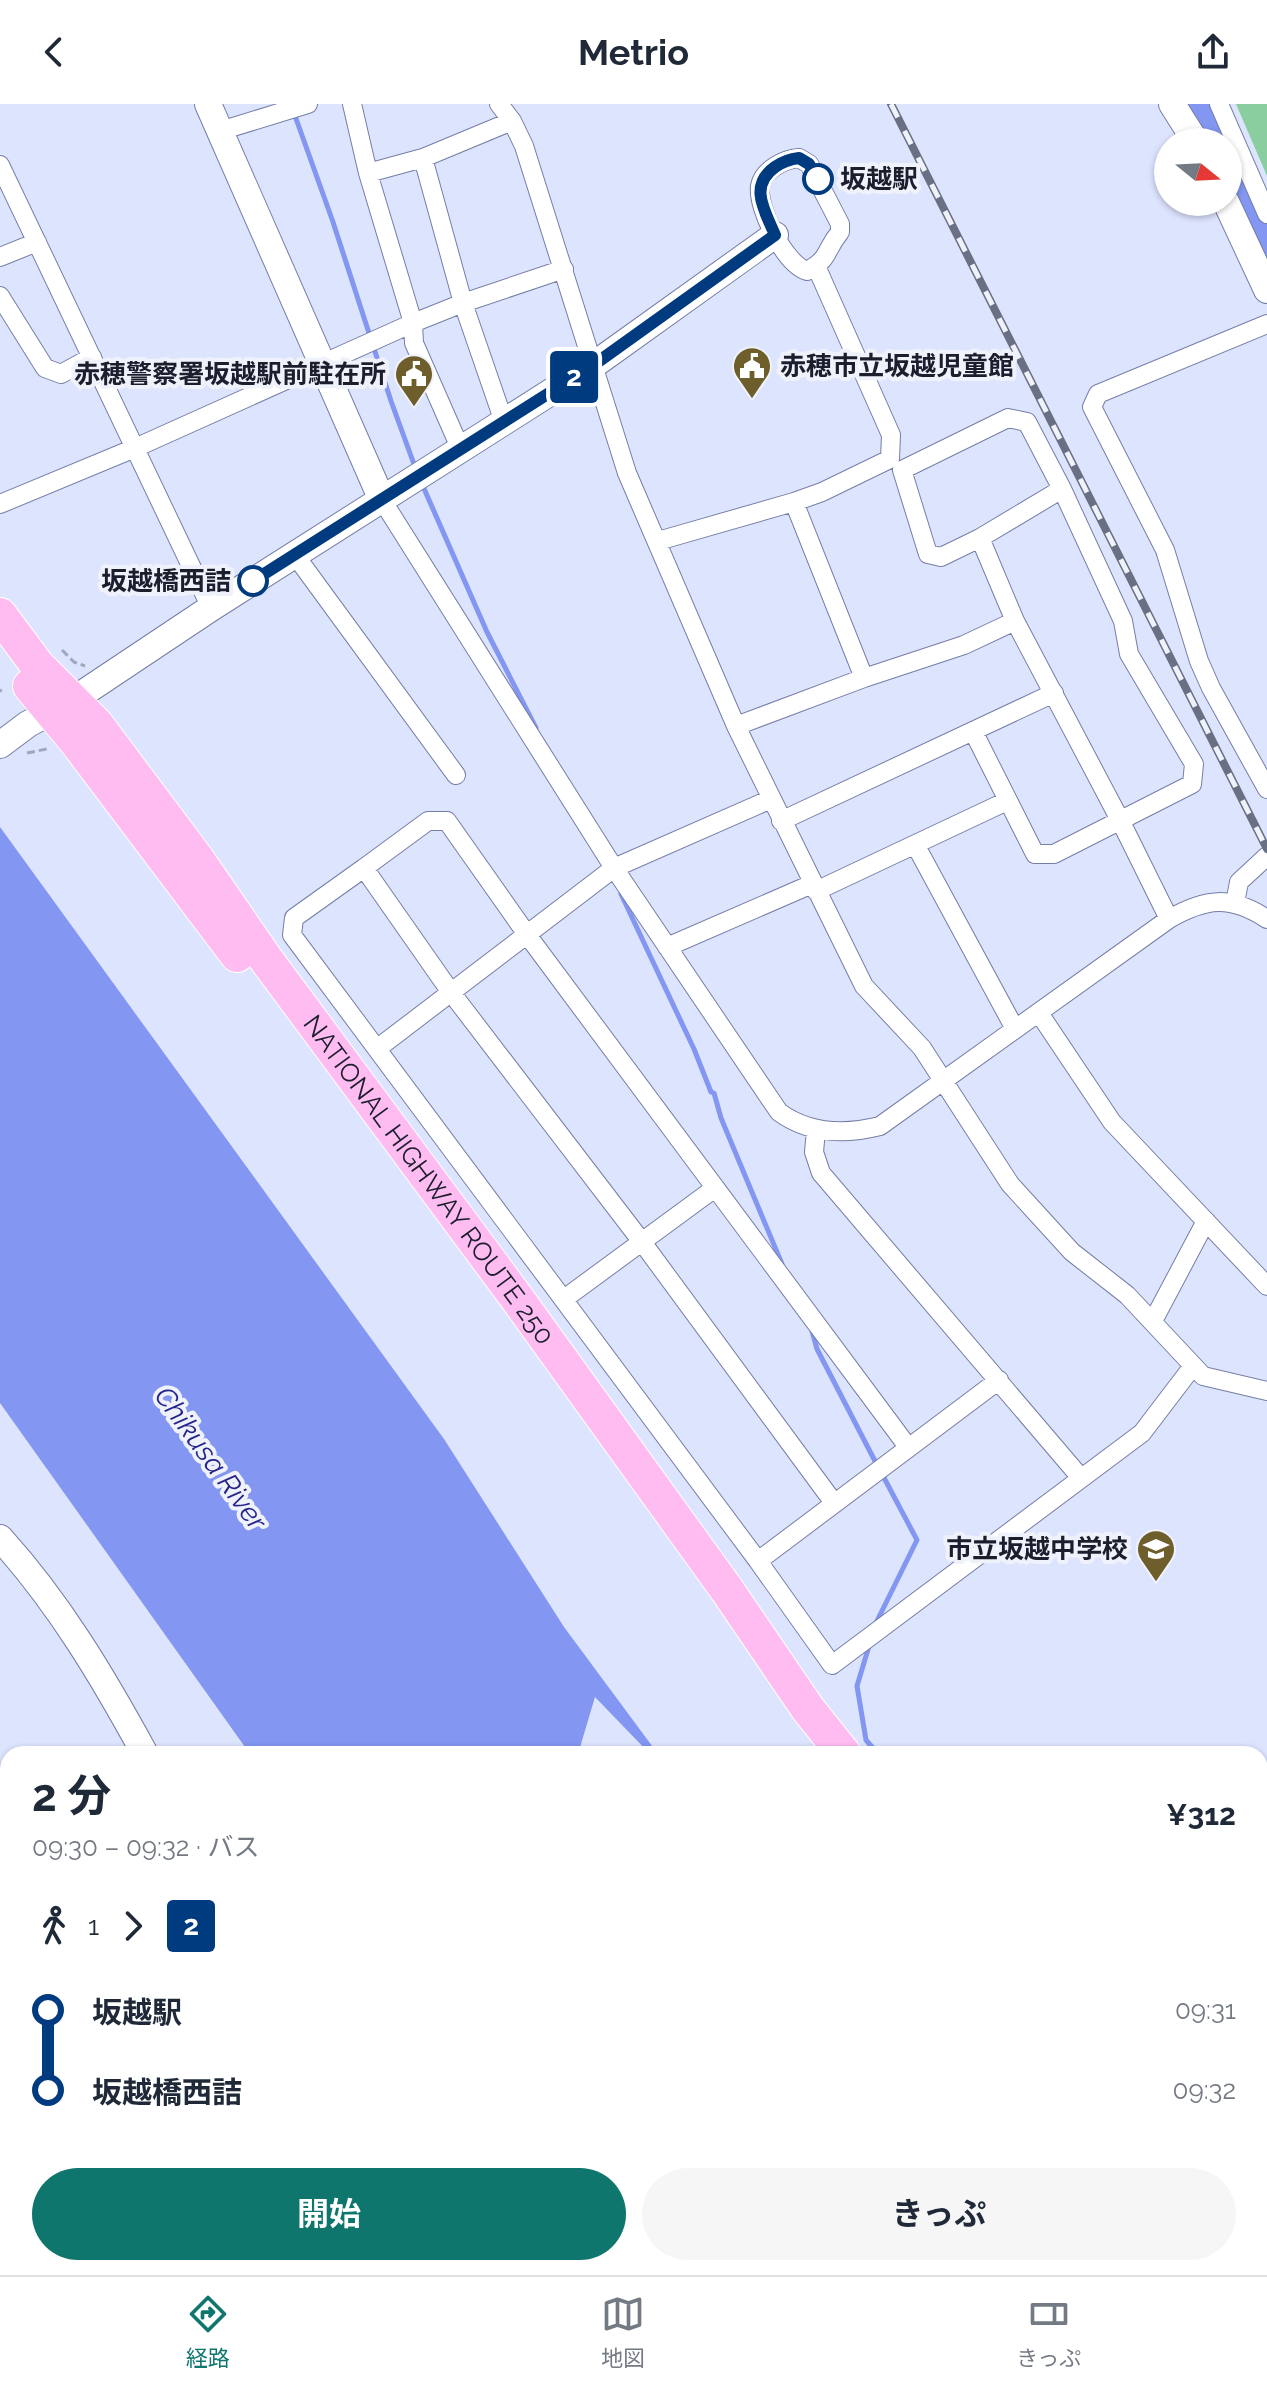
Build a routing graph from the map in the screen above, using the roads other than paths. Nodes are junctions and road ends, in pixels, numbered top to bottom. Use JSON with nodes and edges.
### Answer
{"nodes":[{"id":1,"x":208,"y":104,"type":"edge"},
{"id":2,"x":308,"y":104,"type":"edge"},
{"id":3,"x":352,"y":104,"type":"edge"},
{"id":4,"x":499,"y":104,"type":"edge"},
{"id":5,"x":1172,"y":104,"type":"edge"},
{"id":6,"x":1219,"y":104,"type":"edge"},
{"id":7,"x":512,"y":121,"type":"junction"},
{"id":8,"x":1187,"y":128,"type":"edge"},
{"id":9,"x":220,"y":131,"type":"junction"},
{"id":10,"x":423,"y":158,"type":"junction"},
{"id":11,"x":0,"y":165,"type":"edge"},
{"id":12,"x":368,"y":173,"type":"junction"},
{"id":13,"x":1267,"y":214,"type":"edge"},
{"id":14,"x":1233,"y":216,"type":"edge"},
{"id":15,"x":775,"y":235,"type":"junction"},
{"id":16,"x":37,"y":242,"type":"junction"},
{"id":17,"x":0,"y":257,"type":"edge"},
{"id":18,"x":816,"y":266,"type":"junction"},
{"id":19,"x":564,"y":269,"type":"junction"},
{"id":20,"x":1267,"y":290,"type":"edge"},
{"id":21,"x":0,"y":296,"type":"edge"},
{"id":22,"x":463,"y":303,"type":"junction"},
{"id":23,"x":413,"y":323,"type":"junction"},
{"id":24,"x":1267,"y":324,"type":"edge"},
{"id":25,"x":92,"y":357,"type":"junction"},
{"id":26,"x":321,"y":362,"type":"junction"},
{"id":27,"x":595,"y":364,"type":"junction"},
{"id":28,"x":504,"y":422,"type":"junction"},
{"id":29,"x":135,"y":448,"type":"junction"},
{"id":30,"x":461,"y":450,"type":"junction"},
{"id":31,"x":896,"y":464,"type":"junction"},
{"id":32,"x":1062,"y":489,"type":"junction"},
{"id":33,"x":382,"y":500,"type":"junction"},
{"id":34,"x":794,"y":502,"type":"junction"},
{"id":35,"x":0,"y":504,"type":"edge"},
{"id":36,"x":980,"y":538,"type":"junction"},
{"id":37,"x":658,"y":541,"type":"junction"},
{"id":38,"x":295,"y":555,"type":"junction"},
{"id":39,"x":211,"y":608,"type":"junction"},
{"id":40,"x":0,"y":615,"type":"edge"},
{"id":41,"x":1015,"y":621,"type":"junction"},
{"id":42,"x":0,"y":648,"type":"edge"},
{"id":43,"x":864,"y":678,"type":"junction"},
{"id":44,"x":1054,"y":693,"type":"junction"},
{"id":45,"x":50,"y":712,"type":"junction"},
{"id":46,"x":736,"y":726,"type":"junction"},
{"id":47,"x":973,"y":731,"type":"junction"},
{"id":48,"x":0,"y":745,"type":"edge"},
{"id":49,"x":456,"y":775,"type":"dead end"},
{"id":50,"x":1267,"y":789,"type":"edge"},
{"id":51,"x":771,"y":799,"type":"junction"},
{"id":52,"x":1007,"y":801,"type":"junction"},
{"id":53,"x":1120,"y":820,"type":"junction"},
{"id":54,"x":781,"y":821,"type":"junction"},
{"id":55,"x":916,"y":846,"type":"junction"},
{"id":56,"x":1267,"y":856,"type":"edge"},
{"id":57,"x":364,"y":868,"type":"junction"},
{"id":58,"x":614,"y":868,"type":"junction"},
{"id":59,"x":814,"y":888,"type":"junction"},
{"id":60,"x":1235,"y":903,"type":"junction"},
{"id":61,"x":1169,"y":919,"type":"junction"},
{"id":62,"x":1267,"y":919,"type":"edge"},
{"id":63,"x":528,"y":936,"type":"junction"},
{"id":64,"x":667,"y":947,"type":"junction"},
{"id":65,"x":450,"y":991,"type":"junction"},
{"id":66,"x":1039,"y":1013,"type":"junction"},
{"id":67,"x":1015,"y":1029,"type":"junction"},
{"id":68,"x":378,"y":1048,"type":"junction"},
{"id":69,"x":943,"y":1081,"type":"junction"},
{"id":70,"x":816,"y":1130,"type":"junction"},
{"id":71,"x":715,"y":1188,"type":"junction"},
{"id":72,"x":1206,"y":1221,"type":"junction"},
{"id":73,"x":642,"y":1242,"type":"junction"},
{"id":74,"x":1267,"y":1286,"type":"edge"},
{"id":75,"x":564,"y":1299,"type":"junction"},
{"id":76,"x":1153,"y":1321,"type":"junction"},
{"id":77,"x":1193,"y":1366,"type":"junction"},
{"id":78,"x":999,"y":1380,"type":"junction"},
{"id":79,"x":1267,"y":1391,"type":"edge"},
{"id":80,"x":908,"y":1447,"type":"junction"},
{"id":81,"x":1081,"y":1478,"type":"junction"},
{"id":82,"x":834,"y":1503,"type":"junction"},
{"id":83,"x":0,"y":1538,"type":"edge"},
{"id":84,"x":758,"y":1561,"type":"junction"},
{"id":85,"x":141,"y":1746,"type":"edge"},
{"id":86,"x":812,"y":1746,"type":"edge"},
{"id":87,"x":838,"y":1746,"type":"edge"}],
"edges":[{"from":1,"to":9,"type":"main road"},
{"from":2,"to":9,"type":"street"},
{"from":3,"to":12,"type":"street"},
{"from":4,"to":7,"type":"street"},
{"from":5,"to":8,"type":"main road"},
{"from":6,"to":13,"type":"street"},
{"from":7,"to":10,"type":"street"},
{"from":7,"to":19,"type":"street"},
{"from":9,"to":26,"type":"main road"},
{"from":10,"to":12,"type":"street"},
{"from":10,"to":22,"type":"street"},
{"from":11,"to":16,"type":"street"},
{"from":12,"to":23,"type":"street"},
{"from":14,"to":20,"type":"main road"},
{"from":15,"to":18,"type":"street"},
{"from":15,"to":18,"type":"street"},
{"from":15,"to":27,"type":"main road"},
{"from":16,"to":17,"type":"street"},
{"from":16,"to":25,"type":"street"},
{"from":18,"to":31,"type":"street"},
{"from":19,"to":22,"type":"street"},
{"from":19,"to":27,"type":"street"},
{"from":21,"to":25,"type":"street"},
{"from":22,"to":23,"type":"street"},
{"from":22,"to":28,"type":"street"},
{"from":23,"to":26,"type":"street"},
{"from":23,"to":30,"type":"street"},
{"from":24,"to":50,"type":"street"},
{"from":25,"to":29,"type":"street"},
{"from":26,"to":29,"type":"street"},
{"from":26,"to":33,"type":"main road"},
{"from":27,"to":28,"type":"main road"},
{"from":27,"to":37,"type":"street"},
{"from":28,"to":30,"type":"main road"},
{"from":29,"to":35,"type":"street"},
{"from":29,"to":39,"type":"street"},
{"from":30,"to":33,"type":"main road"},
{"from":31,"to":32,"type":"street"},
{"from":31,"to":34,"type":"street"},
{"from":31,"to":36,"type":"street"},
{"from":32,"to":36,"type":"street"},
{"from":32,"to":53,"type":"street"},
{"from":33,"to":38,"type":"main road"},
{"from":33,"to":58,"type":"street"},
{"from":34,"to":37,"type":"street"},
{"from":34,"to":43,"type":"street"},
{"from":36,"to":41,"type":"street"},
{"from":37,"to":46,"type":"street"},
{"from":38,"to":39,"type":"main road"},
{"from":38,"to":49,"type":"street"},
{"from":39,"to":45,"type":"main road"},
{"from":40,"to":45,"type":"highway","name":"NATIONAL HIGHWAY ROUTE 250"},
{"from":41,"to":43,"type":"street"},
{"from":41,"to":44,"type":"street"},
{"from":42,"to":45,"type":"highway","name":"NATIONAL HIGHWAY ROUTE 250"},
{"from":43,"to":46,"type":"street"},
{"from":44,"to":47,"type":"street"},
{"from":44,"to":53,"type":"street"},
{"from":45,"to":48,"type":"main road"},
{"from":45,"to":86,"type":"highway","name":"NATIONAL HIGHWAY ROUTE 250"},
{"from":45,"to":87,"type":"highway","name":"NATIONAL HIGHWAY ROUTE 250"},
{"from":46,"to":51,"type":"street"},
{"from":47,"to":52,"type":"street"},
{"from":47,"to":54,"type":"street"},
{"from":51,"to":54,"type":"street"},
{"from":51,"to":58,"type":"street"},
{"from":52,"to":53,"type":"street"},
{"from":52,"to":55,"type":"street"},
{"from":53,"to":61,"type":"street"},
{"from":54,"to":59,"type":"street"},
{"from":55,"to":59,"type":"street"},
{"from":55,"to":67,"type":"street"},
{"from":56,"to":60,"type":"street"},
{"from":57,"to":63,"type":"street"},
{"from":57,"to":65,"type":"street"},
{"from":57,"to":68,"type":"street"},
{"from":58,"to":63,"type":"street"},
{"from":58,"to":64,"type":"street"},
{"from":59,"to":64,"type":"street"},
{"from":59,"to":69,"type":"street"},
{"from":60,"to":61,"type":"street"},
{"from":60,"to":62,"type":"street"},
{"from":61,"to":66,"type":"street"},
{"from":63,"to":65,"type":"street"},
{"from":63,"to":71,"type":"street"},
{"from":64,"to":70,"type":"street"},
{"from":65,"to":68,"type":"street"},
{"from":65,"to":73,"type":"street"},
{"from":66,"to":67,"type":"street"},
{"from":66,"to":72,"type":"street"},
{"from":67,"to":69,"type":"street"},
{"from":68,"to":75,"type":"street"},
{"from":69,"to":70,"type":"street"},
{"from":69,"to":76,"type":"street"},
{"from":70,"to":78,"type":"street"},
{"from":71,"to":73,"type":"street"},
{"from":71,"to":80,"type":"street"},
{"from":72,"to":74,"type":"street"},
{"from":72,"to":76,"type":"street"},
{"from":73,"to":75,"type":"street"},
{"from":73,"to":82,"type":"street"},
{"from":75,"to":84,"type":"street"},
{"from":76,"to":77,"type":"street"},
{"from":77,"to":79,"type":"street"},
{"from":77,"to":81,"type":"street"},
{"from":78,"to":80,"type":"street"},
{"from":78,"to":81,"type":"street"},
{"from":80,"to":82,"type":"street"},
{"from":81,"to":84,"type":"street"},
{"from":82,"to":84,"type":"street"},
{"from":83,"to":85,"type":"main road"}]}
